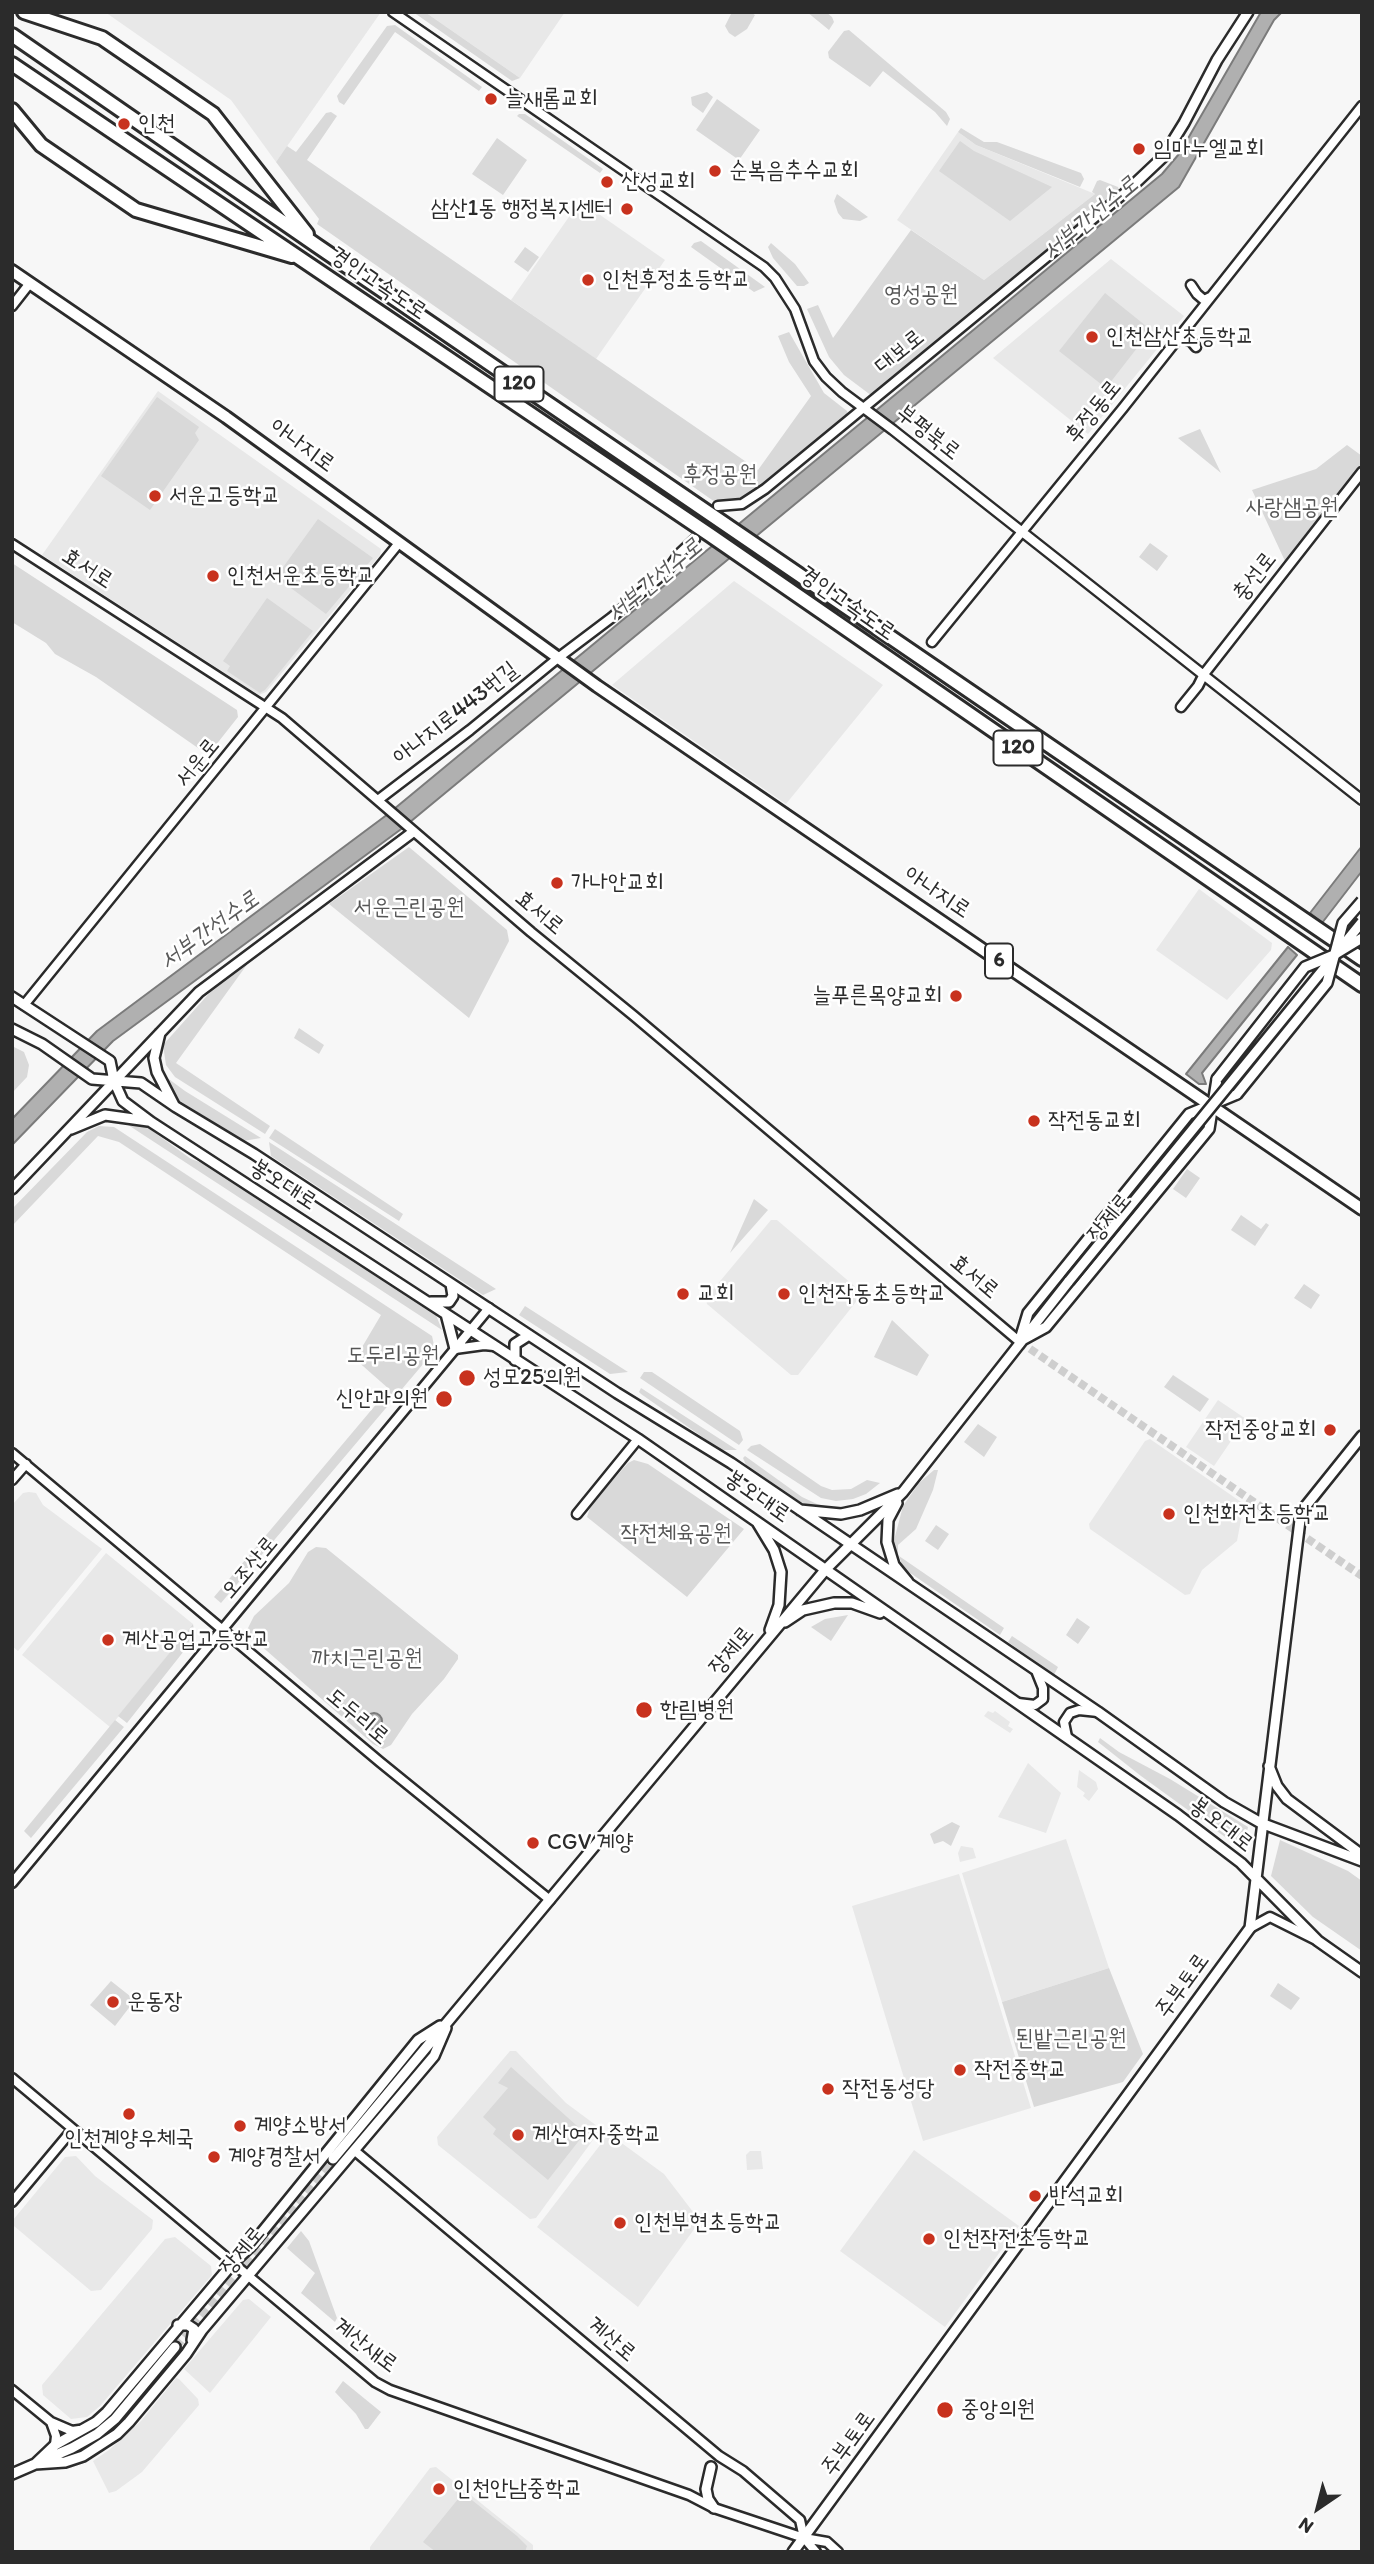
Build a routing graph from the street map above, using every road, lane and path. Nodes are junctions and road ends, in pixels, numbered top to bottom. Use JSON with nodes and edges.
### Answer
{"nodes":[{"id":1,"x":24,"y":12,"type":"edge"},
{"id":2,"x":393,"y":12,"type":"edge"},
{"id":3,"x":1248,"y":12,"type":"edge"},
{"id":4,"x":12,"y":35,"type":"edge"},
{"id":5,"x":12,"y":64,"type":"edge"},
{"id":6,"x":1362,"y":106,"type":"edge"},
{"id":7,"x":12,"y":110,"type":"edge"},
{"id":8,"x":1126,"y":191,"type":"joint"},
{"id":9,"x":316,"y":245,"type":"junction"},
{"id":10,"x":306,"y":260,"type":"junction"},
{"id":11,"x":12,"y":271,"type":"edge"},
{"id":12,"x":30,"y":283,"type":"junction"},
{"id":13,"x":1191,"y":285,"type":"dead end"},
{"id":14,"x":1210,"y":297,"type":"junction"},
{"id":15,"x":12,"y":306,"type":"edge"},
{"id":16,"x":1175,"y":340,"type":"junction"},
{"id":17,"x":1196,"y":348,"type":"dead end"},
{"id":18,"x":864,"y":409,"type":"junction"},
{"id":19,"x":1362,"y":472,"type":"edge"},
{"id":20,"x":718,"y":506,"type":"dead end"},
{"id":21,"x":1021,"y":531,"type":"junction"},
{"id":22,"x":695,"y":539,"type":"dead end"},
{"id":23,"x":400,"y":543,"type":"junction"},
{"id":24,"x":12,"y":544,"type":"edge"},
{"id":25,"x":932,"y":642,"type":"dead end"},
{"id":26,"x":560,"y":660,"type":"junction"},
{"id":27,"x":1203,"y":674,"type":"junction"},
{"id":28,"x":1181,"y":707,"type":"dead end"},
{"id":29,"x":267,"y":708,"type":"junction"},
{"id":30,"x":378,"y":800,"type":"junction"},
{"id":31,"x":1362,"y":800,"type":"edge"},
{"id":32,"x":411,"y":830,"type":"junction"},
{"id":33,"x":1362,"y":901,"type":"edge"},
{"id":34,"x":1362,"y":922,"type":"edge"},
{"id":35,"x":1362,"y":938,"type":"edge"},
{"id":36,"x":1334,"y":955,"type":"junction"},
{"id":37,"x":1362,"y":959,"type":"edge"},
{"id":38,"x":1362,"y":985,"type":"edge"},
{"id":39,"x":12,"y":997,"type":"edge"},
{"id":40,"x":24,"y":1005,"type":"junction"},
{"id":41,"x":12,"y":1029,"type":"edge"},
{"id":42,"x":160,"y":1031,"type":"junction"},
{"id":43,"x":114,"y":1081,"type":"junction"},
{"id":44,"x":1211,"y":1106,"type":"junction"},
{"id":45,"x":176,"y":1107,"type":"junction"},
{"id":46,"x":151,"y":1122,"type":"junction"},
{"id":47,"x":66,"y":1131,"type":"junction"},
{"id":48,"x":12,"y":1189,"type":"edge"},
{"id":49,"x":1362,"y":1209,"type":"edge"},
{"id":50,"x":451,"y":1283,"type":"junction"},
{"id":51,"x":429,"y":1302,"type":"junction"},
{"id":52,"x":489,"y":1308,"type":"junction"},
{"id":53,"x":446,"y":1314,"type":"junction"},
{"id":54,"x":470,"y":1330,"type":"junction"},
{"id":55,"x":529,"y":1335,"type":"junction"},
{"id":56,"x":1020,"y":1342,"type":"junction"},
{"id":57,"x":494,"y":1346,"type":"junction"},
{"id":58,"x":455,"y":1349,"type":"junction"},
{"id":59,"x":515,"y":1360,"type":"junction"},
{"id":60,"x":1362,"y":1436,"type":"edge"},
{"id":61,"x":638,"y":1439,"type":"junction"},
{"id":62,"x":12,"y":1453,"type":"edge"},
{"id":63,"x":26,"y":1464,"type":"junction"},
{"id":64,"x":12,"y":1480,"type":"edge"},
{"id":65,"x":902,"y":1492,"type":"junction"},
{"id":66,"x":798,"y":1510,"type":"junction"},
{"id":67,"x":578,"y":1514,"type":"dead end"},
{"id":68,"x":754,"y":1518,"type":"junction"},
{"id":69,"x":850,"y":1546,"type":"junction"},
{"id":70,"x":826,"y":1569,"type":"junction"},
{"id":71,"x":913,"y":1589,"type":"junction"},
{"id":72,"x":899,"y":1622,"type":"junction"},
{"id":73,"x":224,"y":1629,"type":"junction"},
{"id":74,"x":775,"y":1629,"type":"junction"},
{"id":75,"x":763,"y":1644,"type":"junction"},
{"id":76,"x":1037,"y":1673,"type":"junction"},
{"id":77,"x":1015,"y":1703,"type":"junction"},
{"id":78,"x":1098,"y":1712,"type":"junction"},
{"id":79,"x":1067,"y":1737,"type":"junction"},
{"id":80,"x":1269,"y":1764,"type":"junction"},
{"id":81,"x":1261,"y":1823,"type":"junction"},
{"id":82,"x":1362,"y":1858,"type":"edge"},
{"id":83,"x":1257,"y":1878,"type":"junction"},
{"id":84,"x":12,"y":1883,"type":"edge"},
{"id":85,"x":550,"y":1900,"type":"junction"},
{"id":86,"x":1250,"y":1928,"type":"junction"},
{"id":87,"x":1318,"y":1941,"type":"junction"},
{"id":88,"x":1362,"y":1972,"type":"edge"},
{"id":89,"x":449,"y":2020,"type":"junction"},
{"id":90,"x":12,"y":2078,"type":"edge"},
{"id":91,"x":73,"y":2129,"type":"junction"},
{"id":92,"x":355,"y":2151,"type":"junction"},
{"id":93,"x":333,"y":2159,"type":"tunnel mouth"},
{"id":94,"x":311,"y":2171,"type":"junction"},
{"id":95,"x":327,"y":2184,"type":"junction"},
{"id":96,"x":12,"y":2202,"type":"edge"},
{"id":97,"x":233,"y":2263,"type":"junction"},
{"id":98,"x":248,"y":2275,"type":"junction"},
{"id":99,"x":178,"y":2325,"type":"junction"},
{"id":100,"x":175,"y":2347,"type":"tunnel mouth"},
{"id":101,"x":186,"y":2354,"type":"junction"},
{"id":102,"x":12,"y":2390,"type":"edge"},
{"id":103,"x":51,"y":2422,"type":"junction"},
{"id":104,"x":82,"y":2430,"type":"junction"},
{"id":105,"x":55,"y":2445,"type":"junction"},
{"id":106,"x":35,"y":2464,"type":"junction"},
{"id":107,"x":711,"y":2467,"type":"dead end"},
{"id":108,"x":12,"y":2474,"type":"edge"},
{"id":109,"x":714,"y":2508,"type":"junction"},
{"id":110,"x":804,"y":2538,"type":"junction"},
{"id":111,"x":793,"y":2552,"type":"edge"},
{"id":112,"x":816,"y":2552,"type":"edge"},
{"id":113,"x":838,"y":2552,"type":"edge"}],
"edges":[{"from":1,"to":9,"type":"highway","name":"경인고속도로","number":"120"},
{"from":2,"to":18,"type":"street","name":"부평북로"},
{"from":3,"to":8,"type":"main road","name":"대보로"},
{"from":4,"to":9,"type":"highway","name":"경인고속도로","number":"120"},
{"from":5,"to":10,"type":"highway","name":"경인고속도로","number":"120"},
{"from":6,"to":14,"type":"street","name":"후정동로"},
{"from":7,"to":10,"type":"highway","name":"경인고속도로","number":"120"},
{"from":8,"to":18,"type":"street","name":"대보로"},
{"from":9,"to":37,"type":"highway","name":"경인고속도로","number":"120"},
{"from":10,"to":38,"type":"highway","name":"경인고속도로","number":"120"},
{"from":11,"to":12,"type":"main road","name":"아나지로","number":"6"},
{"from":12,"to":15,"type":"street"},
{"from":12,"to":23,"type":"main road","name":"아나지로","number":"6"},
{"from":13,"to":14,"type":"street"},
{"from":14,"to":16,"type":"street","name":"후정동로"},
{"from":16,"to":17,"type":"street"},
{"from":16,"to":21,"type":"street","name":"후정동로"},
{"from":18,"to":20,"type":"street","name":"대보로"},
{"from":18,"to":21,"type":"street","name":"부평북로"},
{"from":19,"to":27,"type":"street","name":"충선로"},
{"from":21,"to":25,"type":"street","name":"후정동로"},
{"from":21,"to":27,"type":"street","name":"부평북로"},
{"from":22,"to":26,"type":"street"},
{"from":23,"to":26,"type":"main road","name":"아나지로","number":"6"},
{"from":23,"to":29,"type":"street","name":"서운로"},
{"from":24,"to":29,"type":"street","name":"효서로"},
{"from":26,"to":30,"type":"street","name":"아나지로443번길"},
{"from":26,"to":44,"type":"main road","name":"아나지로","number":"6"},
{"from":27,"to":28,"type":"street","name":"충선로"},
{"from":27,"to":31,"type":"street","name":"부평북로"},
{"from":29,"to":30,"type":"street","name":"효서로"},
{"from":29,"to":40,"type":"street","name":"서운로"},
{"from":30,"to":32,"type":"street","name":"효서로"},
{"from":32,"to":42,"type":"main road"},
{"from":32,"to":56,"type":"street","name":"효서로"},
{"from":33,"to":36,"type":"main road","name":"장제로","bridge":true},
{"from":34,"to":36,"type":"main road","name":"장제로","bridge":true},
{"from":35,"to":36,"type":"main road","name":"장제로","bridge":true},
{"from":36,"to":44,"type":"main road","name":"장제로","bridge":true},
{"from":36,"to":44,"type":"main road","name":"장제로","bridge":true},
{"from":36,"to":56,"type":"main road","name":"장제로","bridge":true},
{"from":39,"to":40,"type":"main road","name":"봉오대로"},
{"from":40,"to":43,"type":"main road","name":"봉오대로"},
{"from":41,"to":43,"type":"main road","name":"봉오대로"},
{"from":42,"to":43,"type":"main road"},
{"from":42,"to":45,"type":"main road"},
{"from":43,"to":45,"type":"main road","name":"봉오대로"},
{"from":43,"to":46,"type":"main road","name":"봉오대로"},
{"from":43,"to":47,"type":"main road"},
{"from":44,"to":49,"type":"main road","name":"아나지로","number":"6"},
{"from":44,"to":56,"type":"main road","name":"장제로"},
{"from":44,"to":56,"type":"main road","name":"장제로"},
{"from":45,"to":50,"type":"main road","name":"봉오대로"},
{"from":46,"to":47,"type":"main road"},
{"from":46,"to":51,"type":"main road","name":"봉오대로"},
{"from":47,"to":48,"type":"main road"},
{"from":50,"to":51,"type":"main road"},
{"from":50,"to":52,"type":"main road","name":"봉오대로"},
{"from":51,"to":53,"type":"main road","name":"봉오대로"},
{"from":52,"to":54,"type":"street","name":"오조산로"},
{"from":52,"to":55,"type":"main road","name":"봉오대로"},
{"from":53,"to":54,"type":"main road","name":"봉오대로"},
{"from":53,"to":58,"type":"main road"},
{"from":54,"to":57,"type":"main road","name":"봉오대로"},
{"from":54,"to":58,"type":"street","name":"오조산로"},
{"from":55,"to":59,"type":"main road"},
{"from":55,"to":66,"type":"main road","name":"봉오대로"},
{"from":56,"to":65,"type":"main road","name":"장제로"},
{"from":57,"to":58,"type":"street"},
{"from":57,"to":59,"type":"main road","name":"봉오대로"},
{"from":58,"to":73,"type":"street","name":"오조산로"},
{"from":59,"to":61,"type":"main road","name":"봉오대로"},
{"from":60,"to":80,"type":"main road","name":"주부토로"},
{"from":61,"to":67,"type":"street"},
{"from":61,"to":68,"type":"main road","name":"봉오대로"},
{"from":62,"to":63,"type":"street","name":"도두리로"},
{"from":63,"to":64,"type":"street"},
{"from":63,"to":73,"type":"street","name":"도두리로"},
{"from":65,"to":66,"type":"main road"},
{"from":65,"to":69,"type":"main road","name":"장제로"},
{"from":65,"to":71,"type":"main road"},
{"from":66,"to":69,"type":"main road","name":"봉오대로"},
{"from":68,"to":70,"type":"main road","name":"봉오대로"},
{"from":68,"to":75,"type":"main road"},
{"from":69,"to":70,"type":"main road","name":"장제로"},
{"from":69,"to":71,"type":"main road","name":"봉오대로"},
{"from":70,"to":72,"type":"main road","name":"봉오대로"},
{"from":70,"to":74,"type":"main road","name":"장제로"},
{"from":71,"to":76,"type":"main road","name":"봉오대로"},
{"from":72,"to":74,"type":"main road"},
{"from":72,"to":77,"type":"main road","name":"봉오대로"},
{"from":73,"to":84,"type":"street","name":"오조산로"},
{"from":73,"to":85,"type":"street","name":"도두리로"},
{"from":74,"to":75,"type":"main road","name":"장제로"},
{"from":75,"to":85,"type":"main road","name":"장제로"},
{"from":76,"to":77,"type":"street"},
{"from":76,"to":78,"type":"main road","name":"봉오대로"},
{"from":77,"to":79,"type":"main road","name":"봉오대로"},
{"from":78,"to":79,"type":"street"},
{"from":78,"to":81,"type":"main road","name":"봉오대로"},
{"from":79,"to":83,"type":"main road","name":"봉오대로"},
{"from":80,"to":81,"type":"main road","name":"주부토로"},
{"from":80,"to":82,"type":"main road"},
{"from":81,"to":82,"type":"main road","name":"봉오대로"},
{"from":81,"to":83,"type":"main road","name":"주부토로"},
{"from":83,"to":86,"type":"main road","name":"주부토로"},
{"from":83,"to":87,"type":"main road","name":"봉오대로"},
{"from":85,"to":89,"type":"main road","name":"장제로"},
{"from":86,"to":87,"type":"street"},
{"from":86,"to":110,"type":"main road","name":"주부토로"},
{"from":87,"to":88,"type":"main road","name":"봉오대로"},
{"from":89,"to":92,"type":"main road","name":"장제로"},
{"from":89,"to":93,"type":"main road","name":"장제로"},
{"from":89,"to":94,"type":"main road","name":"장제로"},
{"from":90,"to":91,"type":"street","name":"계산새로"},
{"from":91,"to":96,"type":"street"},
{"from":91,"to":97,"type":"street","name":"계산새로"},
{"from":92,"to":95,"type":"main road","name":"장제로"},
{"from":92,"to":110,"type":"street","name":"계산로"},
{"from":94,"to":95,"type":"main road"},
{"from":94,"to":97,"type":"main road","name":"장제로"},
{"from":95,"to":98,"type":"main road","name":"장제로"},
{"from":97,"to":98,"type":"street","name":"계산새로"},
{"from":97,"to":99,"type":"main road","name":"장제로"},
{"from":98,"to":101,"type":"main road","name":"장제로"},
{"from":98,"to":109,"type":"street","name":"계산새로"},
{"from":99,"to":101,"type":"main road"},
{"from":99,"to":104,"type":"main road","name":"장제로"},
{"from":100,"to":106,"type":"main road","name":"장제로"},
{"from":101,"to":106,"type":"main road","name":"장제로"},
{"from":102,"to":103,"type":"street"},
{"from":103,"to":104,"type":"street"},
{"from":103,"to":105,"type":"street"},
{"from":104,"to":105,"type":"main road","name":"장제로"},
{"from":105,"to":106,"type":"main road","name":"장제로"},
{"from":106,"to":108,"type":"main road","name":"장제로"},
{"from":107,"to":109,"type":"main road"},
{"from":109,"to":110,"type":"street","name":"계산새로"},
{"from":110,"to":111,"type":"main road","name":"주부토로"},
{"from":110,"to":112,"type":"street","name":"계산로"},
{"from":110,"to":113,"type":"street"}]}
